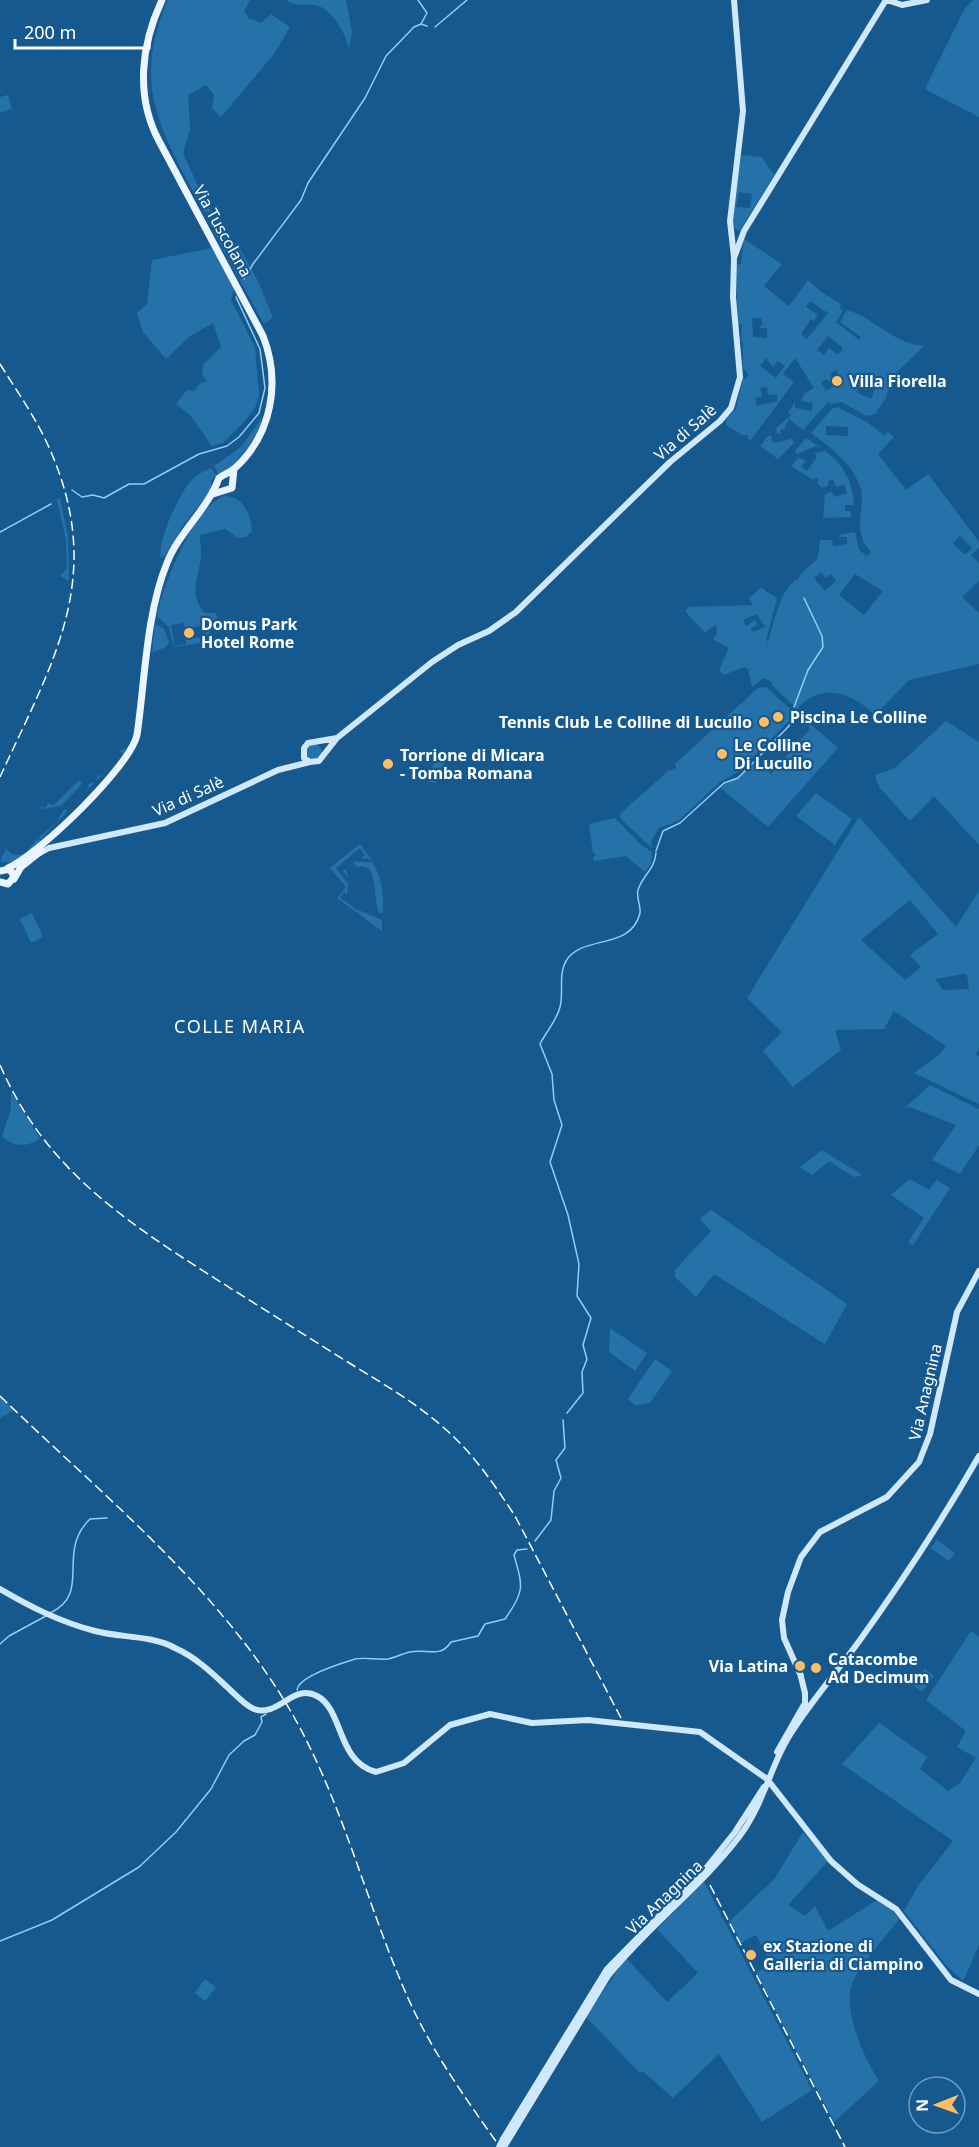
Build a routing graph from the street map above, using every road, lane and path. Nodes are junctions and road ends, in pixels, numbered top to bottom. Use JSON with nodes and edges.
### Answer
{"nodes":[{"id":1,"x":162,"y":0,"type":"edge"},
{"id":2,"x":734,"y":0,"type":"edge"},
{"id":3,"x":886,"y":0,"type":"edge"},
{"id":4,"x":899,"y":0,"type":"edge"},
{"id":5,"x":916,"y":0,"type":"edge"},
{"id":6,"x":927,"y":0,"type":"edge"},
{"id":7,"x":730,"y":229,"type":"junction"},
{"id":8,"x":743,"y":233,"type":"junction"},
{"id":9,"x":734,"y":258,"type":"junction"},
{"id":10,"x":234,"y":469,"type":"junction"},
{"id":11,"x":226,"y":474,"type":"junction"},
{"id":12,"x":234,"y":480,"type":"junction"},
{"id":13,"x":217,"y":483,"type":"junction"},
{"id":14,"x":224,"y":491,"type":"junction"},
{"id":15,"x":213,"y":494,"type":"junction"},
{"id":16,"x":337,"y":738,"type":"junction"},
{"id":17,"x":314,"y":741,"type":"junction"},
{"id":18,"x":323,"y":756,"type":"junction"},
{"id":19,"x":310,"y":762,"type":"junction"},
{"id":20,"x":46,"y":841,"type":"junction"},
{"id":21,"x":40,"y":853,"type":"junction"},
{"id":22,"x":4,"y":869,"type":"edge"},
{"id":23,"x":14,"y":879,"type":"junction"},
{"id":24,"x":1,"y":884,"type":"edge"},
{"id":25,"x":979,"y":1271,"type":"edge"},
{"id":26,"x":979,"y":1456,"type":"edge"},
{"id":27,"x":0,"y":1589,"type":"edge"},
{"id":28,"x":841,"y":1666,"type":"junction"},
{"id":29,"x":800,"y":1673,"type":"junction"},
{"id":30,"x":768,"y":1781,"type":"junction"},
{"id":31,"x":979,"y":1994,"type":"edge"},
{"id":32,"x":505,"y":2143,"type":"edge"},
{"id":33,"x":498,"y":2147,"type":"edge"}],
"edges":[{"from":1,"to":10,"type":"main road","name":"Via Tuscolana"},
{"from":2,"to":7,"type":"main road"},
{"from":3,"to":6,"type":"main road"},
{"from":3,"to":8,"type":"main road","name":"Via di Salè"},
{"from":4,"to":5,"type":"main road"},
{"from":7,"to":8,"type":"main road"},
{"from":7,"to":9,"type":"main road"},
{"from":8,"to":9,"type":"main road","name":"Via di Salè"},
{"from":9,"to":16,"type":"main road","name":"Via di Salè"},
{"from":10,"to":11,"type":"main road"},
{"from":10,"to":12,"type":"main road"},
{"from":11,"to":12,"type":"main road"},
{"from":11,"to":13,"type":"main road"},
{"from":12,"to":14,"type":"main road"},
{"from":13,"to":14,"type":"main road"},
{"from":13,"to":15,"type":"main road"},
{"from":14,"to":15,"type":"main road"},
{"from":15,"to":20,"type":"main road"},
{"from":16,"to":17,"type":"main road"},
{"from":16,"to":18,"type":"main road","name":"Via di Salè"},
{"from":17,"to":18,"type":"main road"},
{"from":17,"to":19,"type":"main road"},
{"from":18,"to":19,"type":"main road"},
{"from":19,"to":21,"type":"main road","name":"Via di Salè"},
{"from":20,"to":21,"type":"main road"},
{"from":20,"to":22,"type":"main road"},
{"from":21,"to":23,"type":"main road"},
{"from":22,"to":23,"type":"main road"},
{"from":23,"to":24,"type":"main road"},
{"from":25,"to":29,"type":"main road","name":"Via Anagnina"},
{"from":26,"to":28,"type":"main road","name":"Via Anagnina"},
{"from":27,"to":30,"type":"main road"},
{"from":28,"to":29,"type":"main road","name":"Via Anagnina"},
{"from":28,"to":30,"type":"main road","name":"Via Anagnina"},
{"from":29,"to":30,"type":"main road","name":"Via Anagnina"},
{"from":30,"to":31,"type":"main road"},
{"from":30,"to":32,"type":"main road","name":"Via Anagnina"},
{"from":32,"to":33,"type":"main road","name":"Via Anagnina","bridge":true}]}
